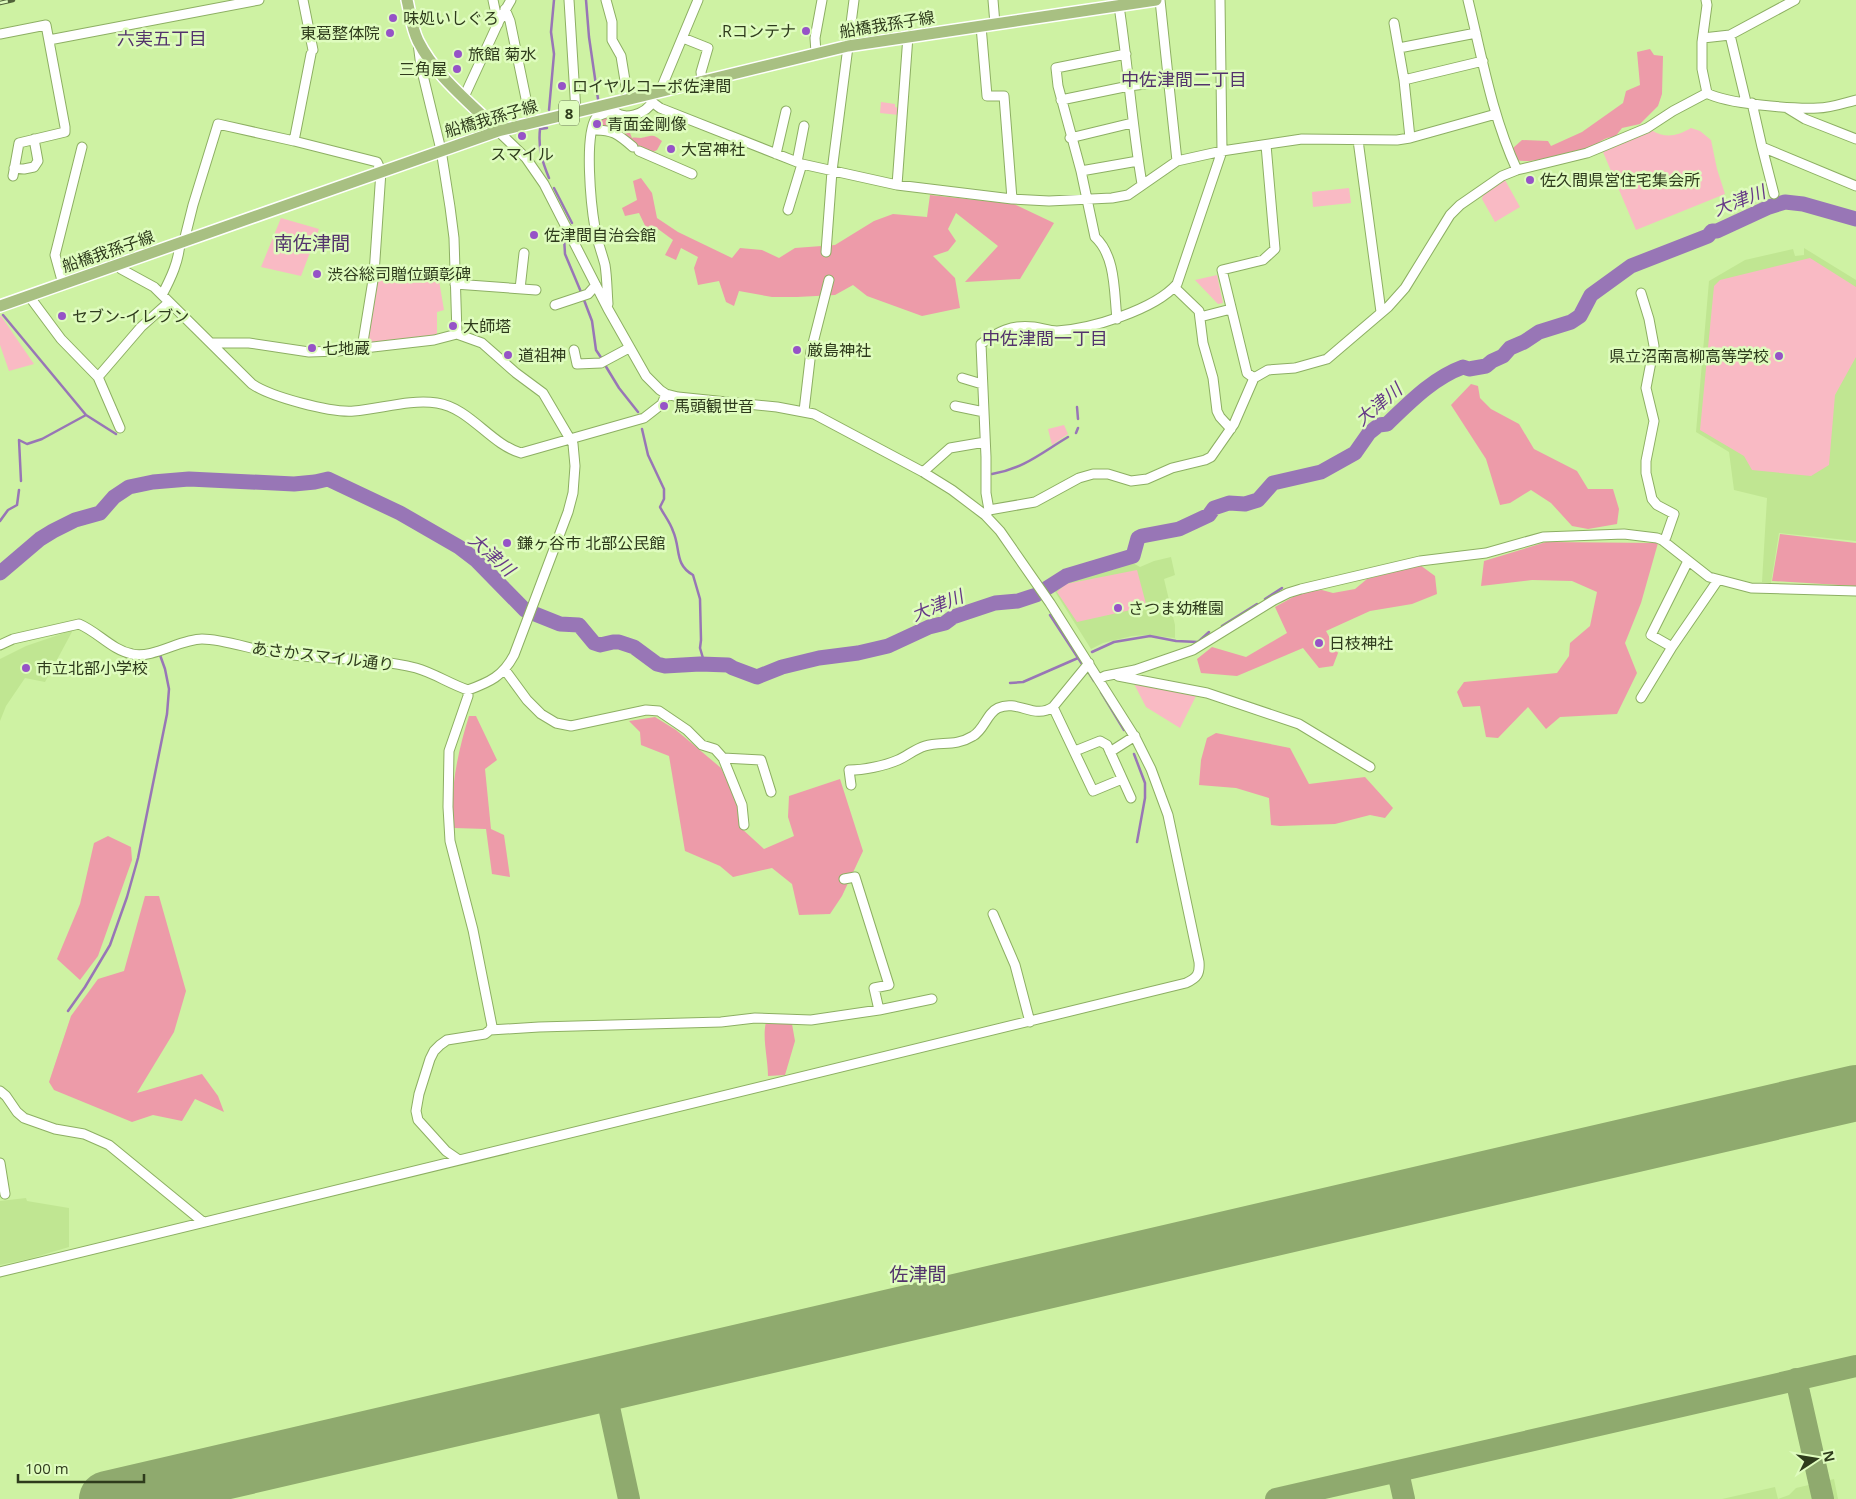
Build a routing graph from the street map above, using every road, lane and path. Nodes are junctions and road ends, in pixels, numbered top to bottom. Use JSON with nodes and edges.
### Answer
{"nodes":[{"id":1,"x":260,"y":0,"type":"edge"},
{"id":2,"x":303,"y":0,"type":"edge"},
{"id":3,"x":408,"y":0,"type":"edge"},
{"id":4,"x":493,"y":0,"type":"edge"},
{"id":5,"x":511,"y":0,"type":"edge"},
{"id":6,"x":569,"y":0,"type":"edge"},
{"id":7,"x":606,"y":0,"type":"edge"},
{"id":8,"x":698,"y":0,"type":"edge"},
{"id":9,"x":822,"y":0,"type":"edge"},
{"id":10,"x":854,"y":0,"type":"edge"},
{"id":11,"x":993,"y":0,"type":"edge"},
{"id":12,"x":1158,"y":0,"type":"edge"},
{"id":13,"x":1220,"y":0,"type":"edge"},
{"id":14,"x":1468,"y":0,"type":"edge"},
{"id":15,"x":1706,"y":0,"type":"edge"},
{"id":16,"x":1795,"y":0,"type":"edge"},
{"id":17,"x":1119,"y":6,"type":"junction"},
{"id":18,"x":505,"y":9,"type":"junction"},
{"id":19,"x":1394,"y":23,"type":"dead end"},
{"id":20,"x":498,"y":24,"type":"junction"},
{"id":21,"x":995,"y":24,"type":"junction"},
{"id":22,"x":981,"y":26,"type":"junction"},
{"id":23,"x":1476,"y":33,"type":"junction"},
{"id":24,"x":0,"y":34,"type":"edge"},
{"id":25,"x":1730,"y":35,"type":"junction"},
{"id":26,"x":908,"y":36,"type":"junction"},
{"id":27,"x":683,"y":38,"type":"junction"},
{"id":28,"x":1704,"y":38,"type":"junction"},
{"id":29,"x":49,"y":40,"type":"junction"},
{"id":30,"x":417,"y":40,"type":"junction"},
{"id":31,"x":848,"y":46,"type":"junction"},
{"id":32,"x":1399,"y":48,"type":"junction"},
{"id":33,"x":816,"y":53,"type":"junction"},
{"id":34,"x":1126,"y":54,"type":"junction"},
{"id":35,"x":1483,"y":61,"type":"junction"},
{"id":36,"x":1404,"y":80,"type":"junction"},
{"id":37,"x":702,"y":81,"type":"junction"},
{"id":38,"x":1169,"y":81,"type":"junction"},
{"id":39,"x":1130,"y":86,"type":"junction"},
{"id":40,"x":1707,"y":93,"type":"junction"},
{"id":41,"x":654,"y":96,"type":"junction"},
{"id":42,"x":464,"y":97,"type":"junction"},
{"id":43,"x":628,"y":99,"type":"junction"},
{"id":44,"x":1062,"y":100,"type":"junction"},
{"id":45,"x":1856,"y":100,"type":"edge"},
{"id":46,"x":1749,"y":103,"type":"junction"},
{"id":47,"x":1785,"y":107,"type":"junction"},
{"id":48,"x":786,"y":111,"type":"dead end"},
{"id":49,"x":576,"y":112,"type":"junction"},
{"id":50,"x":1496,"y":114,"type":"junction"},
{"id":51,"x":530,"y":123,"type":"junction"},
{"id":52,"x":1132,"y":123,"type":"junction"},
{"id":53,"x":804,"y":126,"type":"dead end"},
{"id":54,"x":592,"y":130,"type":"junction"},
{"id":55,"x":498,"y":131,"type":"junction"},
{"id":56,"x":1070,"y":138,"type":"junction"},
{"id":57,"x":1410,"y":138,"type":"junction"},
{"id":58,"x":34,"y":139,"type":"junction"},
{"id":59,"x":1856,"y":139,"type":"edge"},
{"id":60,"x":1358,"y":140,"type":"junction"},
{"id":61,"x":294,"y":141,"type":"junction"},
{"id":62,"x":1266,"y":145,"type":"junction"},
{"id":63,"x":82,"y":147,"type":"dead end"},
{"id":64,"x":1762,"y":147,"type":"junction"},
{"id":65,"x":441,"y":150,"type":"junction"},
{"id":66,"x":1222,"y":151,"type":"junction"},
{"id":67,"x":776,"y":154,"type":"junction"},
{"id":68,"x":1138,"y":161,"type":"junction"},
{"id":69,"x":1177,"y":161,"type":"junction"},
{"id":70,"x":800,"y":163,"type":"junction"},
{"id":71,"x":1517,"y":170,"type":"junction"},
{"id":72,"x":381,"y":171,"type":"junction"},
{"id":73,"x":832,"y":171,"type":"junction"},
{"id":74,"x":1080,"y":171,"type":"junction"},
{"id":75,"x":692,"y":174,"type":"dead end"},
{"id":76,"x":1142,"y":184,"type":"junction"},
{"id":77,"x":897,"y":185,"type":"junction"},
{"id":78,"x":1856,"y":186,"type":"edge"},
{"id":79,"x":1774,"y":194,"type":"dead end"},
{"id":80,"x":1087,"y":198,"type":"junction"},
{"id":81,"x":1012,"y":199,"type":"junction"},
{"id":82,"x":788,"y":210,"type":"dead end"},
{"id":83,"x":182,"y":242,"type":"junction"},
{"id":84,"x":826,"y":252,"type":"dead end"},
{"id":85,"x":524,"y":253,"type":"dead end"},
{"id":86,"x":119,"y":264,"type":"junction"},
{"id":87,"x":830,"y":280,"type":"dead end"},
{"id":88,"x":63,"y":284,"type":"junction"},
{"id":89,"x":455,"y":284,"type":"junction"},
{"id":90,"x":596,"y":286,"type":"junction"},
{"id":91,"x":1174,"y":287,"type":"junction"},
{"id":92,"x":520,"y":289,"type":"junction"},
{"id":93,"x":536,"y":290,"type":"dead end"},
{"id":94,"x":1641,"y":293,"type":"dead end"},
{"id":95,"x":29,"y":296,"type":"junction"},
{"id":96,"x":166,"y":298,"type":"junction"},
{"id":97,"x":555,"y":305,"type":"dead end"},
{"id":98,"x":1,"y":306,"type":"edge"},
{"id":99,"x":608,"y":309,"type":"junction"},
{"id":100,"x":1231,"y":309,"type":"junction"},
{"id":101,"x":1381,"y":312,"type":"junction"},
{"id":102,"x":1200,"y":317,"type":"junction"},
{"id":103,"x":1117,"y":319,"type":"junction"},
{"id":104,"x":457,"y":334,"type":"junction"},
{"id":105,"x":211,"y":343,"type":"junction"},
{"id":106,"x":362,"y":348,"type":"junction"},
{"id":107,"x":630,"y":348,"type":"junction"},
{"id":108,"x":574,"y":350,"type":"dead end"},
{"id":109,"x":98,"y":377,"type":"junction"},
{"id":110,"x":962,"y":378,"type":"dead end"},
{"id":111,"x":1254,"y":378,"type":"junction"},
{"id":112,"x":982,"y":384,"type":"junction"},
{"id":113,"x":666,"y":394,"type":"junction"},
{"id":114,"x":956,"y":406,"type":"dead end"},
{"id":115,"x":804,"y":411,"type":"junction"},
{"id":116,"x":984,"y":412,"type":"junction"},
{"id":117,"x":120,"y":428,"type":"dead end"},
{"id":118,"x":1231,"y":429,"type":"junction"},
{"id":119,"x":569,"y":438,"type":"junction"},
{"id":120,"x":986,"y":442,"type":"junction"},
{"id":121,"x":922,"y":472,"type":"junction"},
{"id":122,"x":987,"y":512,"type":"junction"},
{"id":123,"x":1662,"y":540,"type":"junction"},
{"id":124,"x":1688,"y":561,"type":"junction"},
{"id":125,"x":1718,"y":580,"type":"junction"},
{"id":126,"x":1856,"y":591,"type":"edge"},
{"id":127,"x":0,"y":645,"type":"edge"},
{"id":128,"x":1672,"y":647,"type":"junction"},
{"id":129,"x":1088,"y":663,"type":"junction"},
{"id":130,"x":505,"y":670,"type":"junction"},
{"id":131,"x":1113,"y":675,"type":"junction"},
{"id":132,"x":1099,"y":679,"type":"junction"},
{"id":133,"x":468,"y":690,"type":"junction"},
{"id":134,"x":1641,"y":698,"type":"dead end"},
{"id":135,"x":1053,"y":707,"type":"junction"},
{"id":136,"x":1135,"y":736,"type":"junction"},
{"id":137,"x":1075,"y":751,"type":"junction"},
{"id":138,"x":1110,"y":752,"type":"junction"},
{"id":139,"x":724,"y":758,"type":"junction"},
{"id":140,"x":1370,"y":767,"type":"dead end"},
{"id":141,"x":1122,"y":779,"type":"junction"},
{"id":142,"x":851,"y":785,"type":"dead end"},
{"id":143,"x":771,"y":792,"type":"dead end"},
{"id":144,"x":1131,"y":798,"type":"dead end"},
{"id":145,"x":744,"y":825,"type":"dead end"},
{"id":146,"x":844,"y":879,"type":"dead end"},
{"id":147,"x":993,"y":914,"type":"dead end"},
{"id":148,"x":932,"y":999,"type":"dead end"},
{"id":149,"x":879,"y":1010,"type":"junction"},
{"id":150,"x":1030,"y":1022,"type":"junction"},
{"id":151,"x":490,"y":1030,"type":"junction"},
{"id":152,"x":0,"y":1091,"type":"edge"},
{"id":153,"x":459,"y":1160,"type":"junction"},
{"id":154,"x":1,"y":1168,"type":"edge"},
{"id":155,"x":5,"y":1194,"type":"dead end"},
{"id":156,"x":203,"y":1222,"type":"junction"},
{"id":157,"x":0,"y":1272,"type":"edge"}],
"edges":[{"from":1,"to":29,"type":"street"},
{"from":2,"to":61,"type":"street"},
{"from":3,"to":30,"type":"main road"},
{"from":4,"to":20,"type":"street"},
{"from":5,"to":18,"type":"street"},
{"from":6,"to":49,"type":"street"},
{"from":7,"to":43,"type":"street"},
{"from":8,"to":27,"type":"street"},
{"from":9,"to":33,"type":"street"},
{"from":10,"to":31,"type":"street"},
{"from":11,"to":21,"type":"street"},
{"from":12,"to":17,"type":"main road","name":"船橋我孫子線","number":"8"},
{"from":12,"to":38,"type":"street"},
{"from":13,"to":66,"type":"street"},
{"from":14,"to":23,"type":"street"},
{"from":15,"to":28,"type":"street"},
{"from":16,"to":25,"type":"street"},
{"from":17,"to":21,"type":"main road","name":"船橋我孫子線","number":"8"},
{"from":17,"to":34,"type":"street"},
{"from":18,"to":20,"type":"street"},
{"from":18,"to":51,"type":"street"},
{"from":19,"to":32,"type":"street"},
{"from":20,"to":42,"type":"street"},
{"from":21,"to":22,"type":"main road","name":"船橋我孫子線","number":"8"},
{"from":22,"to":26,"type":"main road","name":"船橋我孫子線","number":"8"},
{"from":22,"to":81,"type":"street"},
{"from":23,"to":32,"type":"street"},
{"from":23,"to":35,"type":"street"},
{"from":24,"to":29,"type":"street"},
{"from":25,"to":28,"type":"street"},
{"from":25,"to":46,"type":"street"},
{"from":26,"to":31,"type":"main road","name":"船橋我孫子線","number":"8"},
{"from":26,"to":77,"type":"street"},
{"from":27,"to":37,"type":"street"},
{"from":27,"to":41,"type":"street"},
{"from":28,"to":40,"type":"street"},
{"from":29,"to":58,"type":"street"},
{"from":30,"to":42,"type":"main road"},
{"from":30,"to":65,"type":"street"},
{"from":31,"to":33,"type":"main road","name":"船橋我孫子線","number":"8"},
{"from":31,"to":73,"type":"street"},
{"from":32,"to":36,"type":"street"},
{"from":33,"to":37,"type":"main road","name":"船橋我孫子線","number":"8"},
{"from":34,"to":39,"type":"street"},
{"from":34,"to":44,"type":"street"},
{"from":35,"to":36,"type":"street"},
{"from":35,"to":50,"type":"street"},
{"from":36,"to":57,"type":"street"},
{"from":37,"to":41,"type":"main road","name":"船橋我孫子線","number":"8"},
{"from":38,"to":39,"type":"street"},
{"from":38,"to":69,"type":"street"},
{"from":39,"to":44,"type":"street"},
{"from":39,"to":52,"type":"street"},
{"from":40,"to":46,"type":"street"},
{"from":40,"to":71,"type":"street"},
{"from":41,"to":43,"type":"main road","name":"船橋我孫子線","number":"8"},
{"from":41,"to":54,"type":"street"},
{"from":41,"to":67,"type":"street"},
{"from":42,"to":55,"type":"main road"},
{"from":43,"to":49,"type":"main road","name":"船橋我孫子線","number":"8"},
{"from":44,"to":56,"type":"street"},
{"from":45,"to":47,"type":"street"},
{"from":46,"to":47,"type":"street"},
{"from":46,"to":64,"type":"street"},
{"from":47,"to":59,"type":"street"},
{"from":48,"to":67,"type":"street"},
{"from":49,"to":51,"type":"main road","name":"船橋我孫子線","number":"8"},
{"from":50,"to":57,"type":"street"},
{"from":50,"to":71,"type":"street"},
{"from":51,"to":55,"type":"main road","name":"船橋我孫子線","number":"8"},
{"from":52,"to":56,"type":"street"},
{"from":52,"to":68,"type":"street"},
{"from":53,"to":70,"type":"street"},
{"from":54,"to":75,"type":"street"},
{"from":54,"to":99,"type":"street"},
{"from":55,"to":65,"type":"main road","name":"船橋我孫子線","number":"8"},
{"from":55,"to":90,"type":"street"},
{"from":56,"to":74,"type":"street"},
{"from":57,"to":60,"type":"street"},
{"from":58,"to":58,"type":"street"},
{"from":60,"to":62,"type":"street"},
{"from":60,"to":101,"type":"street"},
{"from":61,"to":72,"type":"street"},
{"from":61,"to":83,"type":"street"},
{"from":62,"to":66,"type":"street"},
{"from":62,"to":100,"type":"street"},
{"from":63,"to":88,"type":"street"},
{"from":64,"to":78,"type":"street"},
{"from":64,"to":79,"type":"street"},
{"from":65,"to":72,"type":"main road","name":"船橋我孫子線","number":"8"},
{"from":65,"to":89,"type":"street"},
{"from":66,"to":69,"type":"street"},
{"from":66,"to":91,"type":"street"},
{"from":67,"to":70,"type":"street"},
{"from":68,"to":74,"type":"street"},
{"from":68,"to":76,"type":"street"},
{"from":69,"to":76,"type":"street"},
{"from":70,"to":73,"type":"street"},
{"from":70,"to":82,"type":"street"},
{"from":71,"to":101,"type":"street"},
{"from":72,"to":83,"type":"main road","name":"船橋我孫子線","number":"8"},
{"from":72,"to":106,"type":"street"},
{"from":73,"to":77,"type":"street"},
{"from":73,"to":84,"type":"street"},
{"from":74,"to":80,"type":"street"},
{"from":76,"to":80,"type":"street"},
{"from":77,"to":81,"type":"street"},
{"from":80,"to":81,"type":"street"},
{"from":80,"to":103,"type":"street"},
{"from":83,"to":86,"type":"main road","name":"船橋我孫子線","number":"8"},
{"from":83,"to":96,"type":"street"},
{"from":85,"to":92,"type":"street"},
{"from":86,"to":88,"type":"main road","name":"船橋我孫子線","number":"8"},
{"from":86,"to":96,"type":"street"},
{"from":87,"to":115,"type":"street"},
{"from":88,"to":95,"type":"main road","name":"船橋我孫子線","number":"8"},
{"from":89,"to":92,"type":"street"},
{"from":89,"to":104,"type":"street"},
{"from":90,"to":97,"type":"street"},
{"from":90,"to":99,"type":"street"},
{"from":91,"to":102,"type":"street"},
{"from":91,"to":103,"type":"street"},
{"from":92,"to":93,"type":"street"},
{"from":94,"to":123,"type":"street"},
{"from":95,"to":98,"type":"main road","name":"船橋我孫子線","number":"8"},
{"from":95,"to":109,"type":"street"},
{"from":96,"to":105,"type":"street"},
{"from":96,"to":109,"type":"street"},
{"from":99,"to":107,"type":"street"},
{"from":100,"to":102,"type":"street"},
{"from":100,"to":111,"type":"street"},
{"from":101,"to":111,"type":"street"},
{"from":102,"to":118,"type":"street"},
{"from":103,"to":112,"type":"street"},
{"from":104,"to":106,"type":"street"},
{"from":104,"to":119,"type":"street"},
{"from":105,"to":106,"type":"street"},
{"from":105,"to":119,"type":"street"},
{"from":107,"to":108,"type":"street"},
{"from":107,"to":113,"type":"street"},
{"from":109,"to":117,"type":"street"},
{"from":110,"to":112,"type":"street"},
{"from":111,"to":118,"type":"street"},
{"from":112,"to":116,"type":"street"},
{"from":113,"to":115,"type":"street"},
{"from":113,"to":119,"type":"street"},
{"from":114,"to":116,"type":"street"},
{"from":115,"to":121,"type":"street"},
{"from":116,"to":120,"type":"street"},
{"from":118,"to":122,"type":"street"},
{"from":119,"to":130,"type":"street"},
{"from":120,"to":121,"type":"street"},
{"from":120,"to":122,"type":"street"},
{"from":121,"to":122,"type":"street"},
{"from":122,"to":129,"type":"street"},
{"from":123,"to":124,"type":"street"},
{"from":123,"to":131,"type":"street"},
{"from":124,"to":125,"type":"street"},
{"from":124,"to":128,"type":"street"},
{"from":125,"to":126,"type":"street"},
{"from":125,"to":128,"type":"street"},
{"from":127,"to":133,"type":"street","name":"あさかスマイル通り"},
{"from":128,"to":134,"type":"street"},
{"from":129,"to":132,"type":"street"},
{"from":129,"to":135,"type":"street"},
{"from":130,"to":133,"type":"street"},
{"from":130,"to":139,"type":"street"},
{"from":131,"to":132,"type":"street"},
{"from":131,"to":140,"type":"street"},
{"from":132,"to":136,"type":"street"},
{"from":133,"to":151,"type":"street"},
{"from":135,"to":137,"type":"street"},
{"from":135,"to":142,"type":"street"},
{"from":136,"to":138,"type":"street"},
{"from":136,"to":150,"type":"street"},
{"from":137,"to":138,"type":"street"},
{"from":137,"to":141,"type":"street"},
{"from":138,"to":141,"type":"street"},
{"from":139,"to":143,"type":"street"},
{"from":139,"to":145,"type":"street"},
{"from":141,"to":144,"type":"street"},
{"from":146,"to":149,"type":"street"},
{"from":147,"to":150,"type":"street"},
{"from":148,"to":149,"type":"street"},
{"from":149,"to":151,"type":"street"},
{"from":150,"to":153,"type":"street"},
{"from":151,"to":153,"type":"street"},
{"from":152,"to":156,"type":"street"},
{"from":153,"to":156,"type":"street"},
{"from":154,"to":155,"type":"street"},
{"from":156,"to":157,"type":"street"}]}
